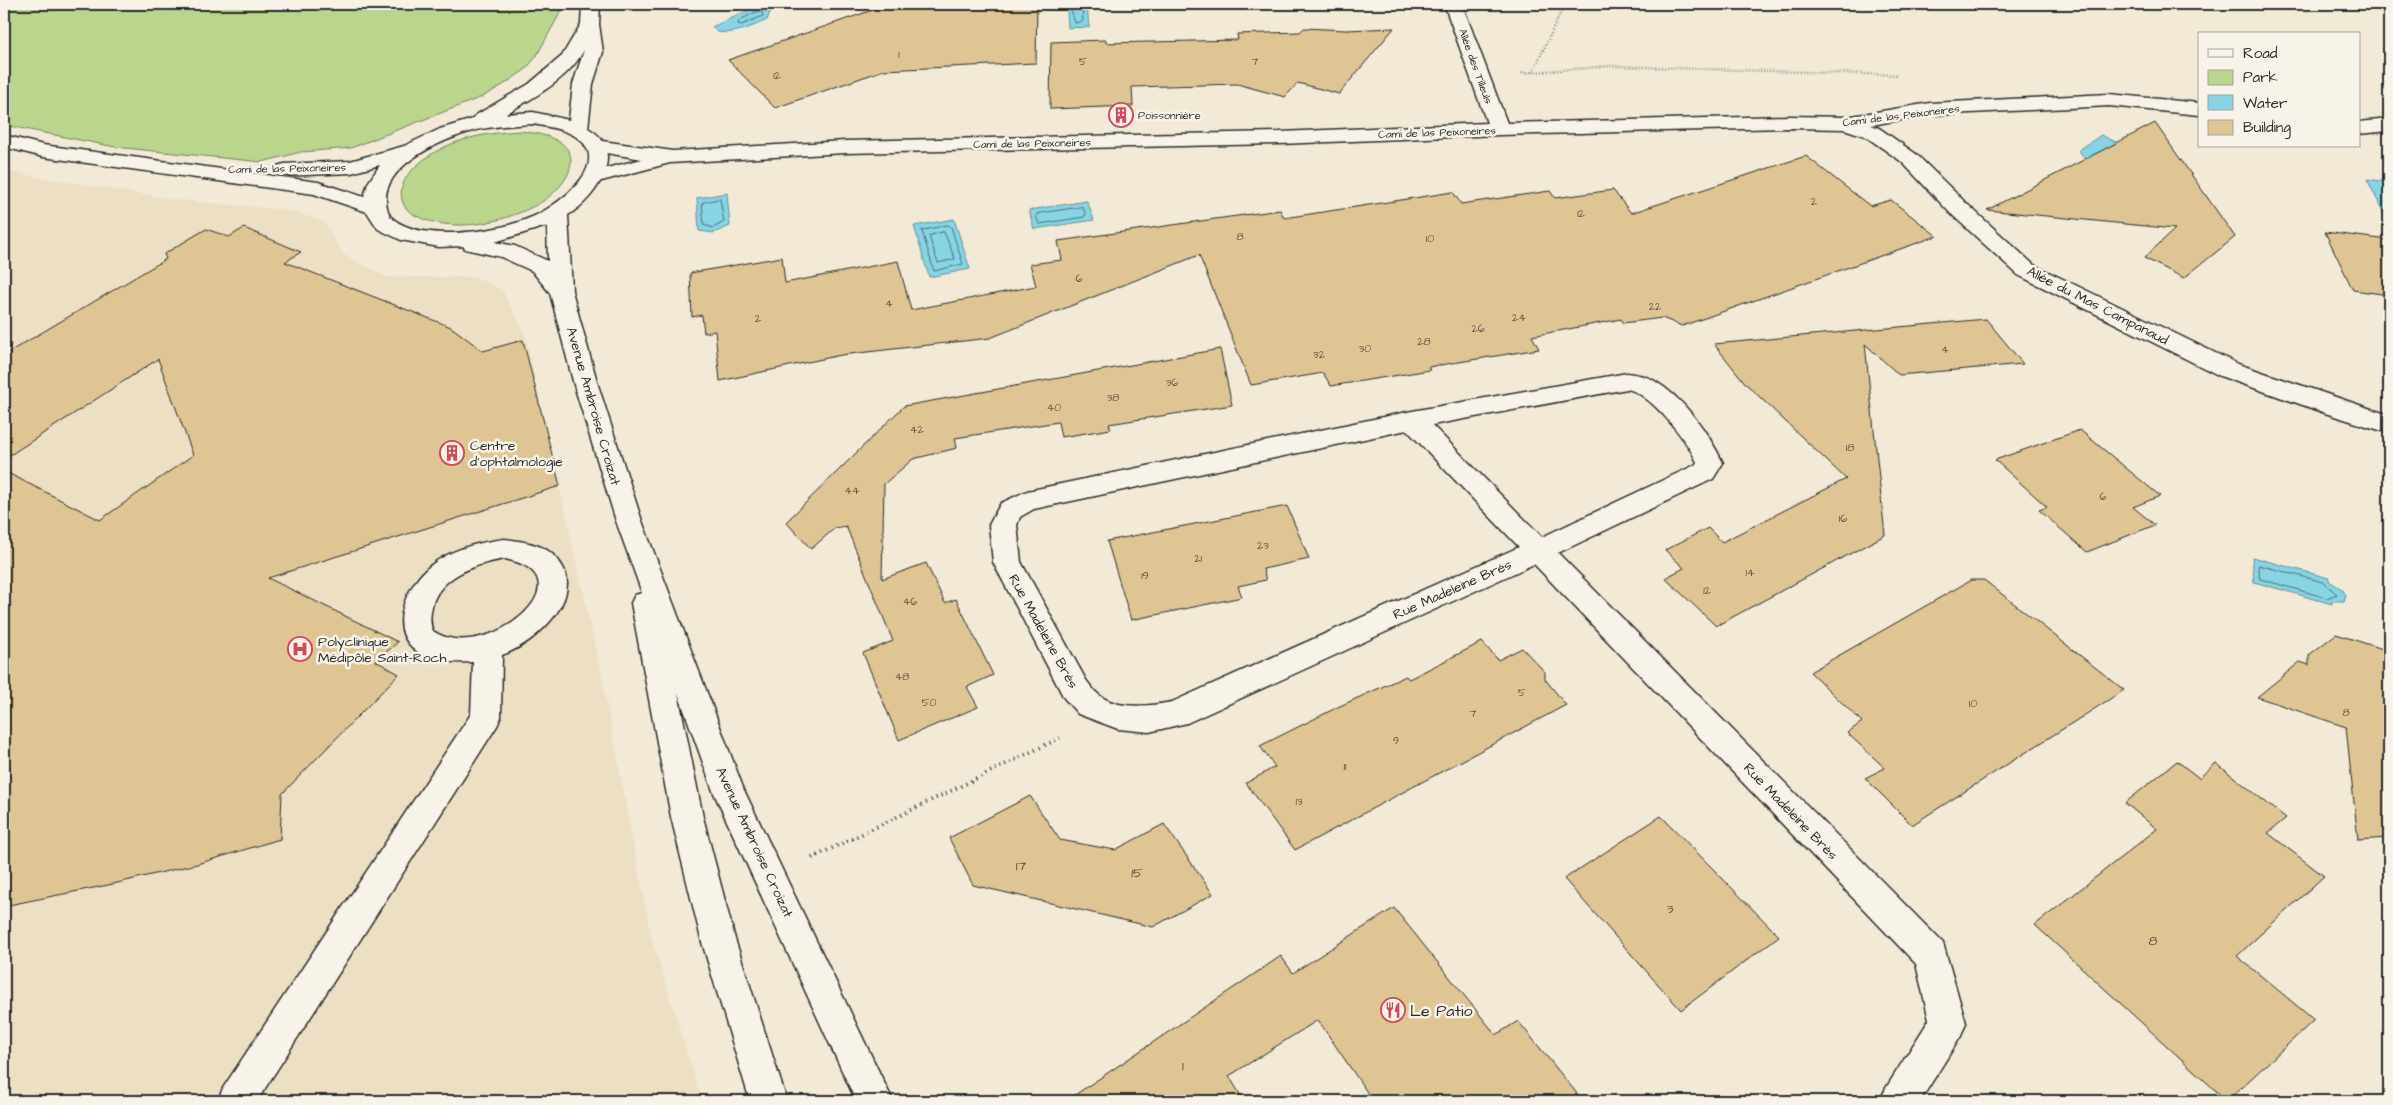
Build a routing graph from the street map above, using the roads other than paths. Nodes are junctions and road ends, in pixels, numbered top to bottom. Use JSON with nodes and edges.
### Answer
{"nodes":[{"id":1,"x":591,"y":4,"type":"edge"},
{"id":2,"x":1453,"y":4,"type":"edge"},
{"id":3,"x":590,"y":24,"type":"junction"},
{"id":4,"x":2198,"y":109,"type":"edge"},
{"id":5,"x":1846,"y":122,"type":"junction"},
{"id":6,"x":476,"y":124,"type":"junction"},
{"id":7,"x":2389,"y":125,"type":"edge"},
{"id":8,"x":2360,"y":128,"type":"edge"},
{"id":9,"x":1499,"y":129,"type":"junction"},
{"id":10,"x":578,"y":130,"type":"junction"},
{"id":11,"x":4,"y":141,"type":"edge"},
{"id":12,"x":595,"y":146,"type":"junction"},
{"id":13,"x":410,"y":151,"type":"junction"},
{"id":14,"x":673,"y":157,"type":"junction"},
{"id":15,"x":161,"y":168,"type":"junction"},
{"id":16,"x":594,"y":177,"type":"junction"},
{"id":17,"x":375,"y":208,"type":"junction"},
{"id":18,"x":557,"y":212,"type":"junction"},
{"id":19,"x":460,"y":241,"type":"junction"},
{"id":20,"x":561,"y":291,"type":"junction"},
{"id":21,"x":1412,"y":420,"type":"junction"},
{"id":22,"x":2389,"y":424,"type":"edge"},
{"id":23,"x":629,"y":521,"type":"junction"},
{"id":24,"x":1538,"y":550,"type":"junction"},
{"id":25,"x":488,"y":648,"type":"junction"},
{"id":26,"x":236,"y":1101,"type":"edge"},
{"id":27,"x":768,"y":1101,"type":"edge"},
{"id":28,"x":875,"y":1101,"type":"edge"},
{"id":29,"x":1899,"y":1101,"type":"edge"}],
"edges":[{"from":1,"to":3,"type":"street"},
{"from":2,"to":9,"type":"street","name":"Allée des Tilleuls"},
{"from":3,"to":6,"type":"street"},
{"from":3,"to":10,"type":"street"},
{"from":4,"to":5,"type":"street","name":"Cami de las Peixoneires"},
{"from":5,"to":9,"type":"street","name":"Cami de las Peixoneires"},
{"from":5,"to":22,"type":"street","name":"Allée du Mas Campanaud"},
{"from":6,"to":10,"type":"street"},
{"from":6,"to":13,"type":"street"},
{"from":7,"to":8,"type":"street"},
{"from":9,"to":14,"type":"street","name":"Cami de las Peixoneires"},
{"from":10,"to":12,"type":"street"},
{"from":11,"to":15,"type":"street","name":"Cami de las Peixoneires"},
{"from":12,"to":14,"type":"street","name":"Cami de las Peixoneires"},
{"from":12,"to":16,"type":"street"},
{"from":13,"to":15,"type":"street","name":"Cami de las Peixoneires"},
{"from":13,"to":17,"type":"street"},
{"from":14,"to":16,"type":"street","name":"Cami de las Peixoneires"},
{"from":15,"to":17,"type":"street","name":"Cami de las Peixoneires"},
{"from":16,"to":18,"type":"street"},
{"from":17,"to":19,"type":"street"},
{"from":18,"to":19,"type":"street"},
{"from":18,"to":20,"type":"street","name":"Avenue Ambroise Croizat"},
{"from":19,"to":20,"type":"street","name":"Avenue Ambroise Croizat"},
{"from":20,"to":23,"type":"street","name":"Avenue Ambroise Croizat"},
{"from":21,"to":24,"type":"street","name":"Rue Madeleine Brès"},
{"from":21,"to":24,"type":"street","name":"Rue Madeleine Brès"},
{"from":21,"to":24,"type":"street","name":"Rue Madeleine Brès"},
{"from":23,"to":27,"type":"street","name":"Avenue Ambroise Croizat"},
{"from":23,"to":28,"type":"street","name":"Avenue Ambroise Croizat"},
{"from":24,"to":29,"type":"street","name":"Rue Madeleine Brès"},
{"from":25,"to":25,"type":"street"},
{"from":25,"to":26,"type":"street"}]}
